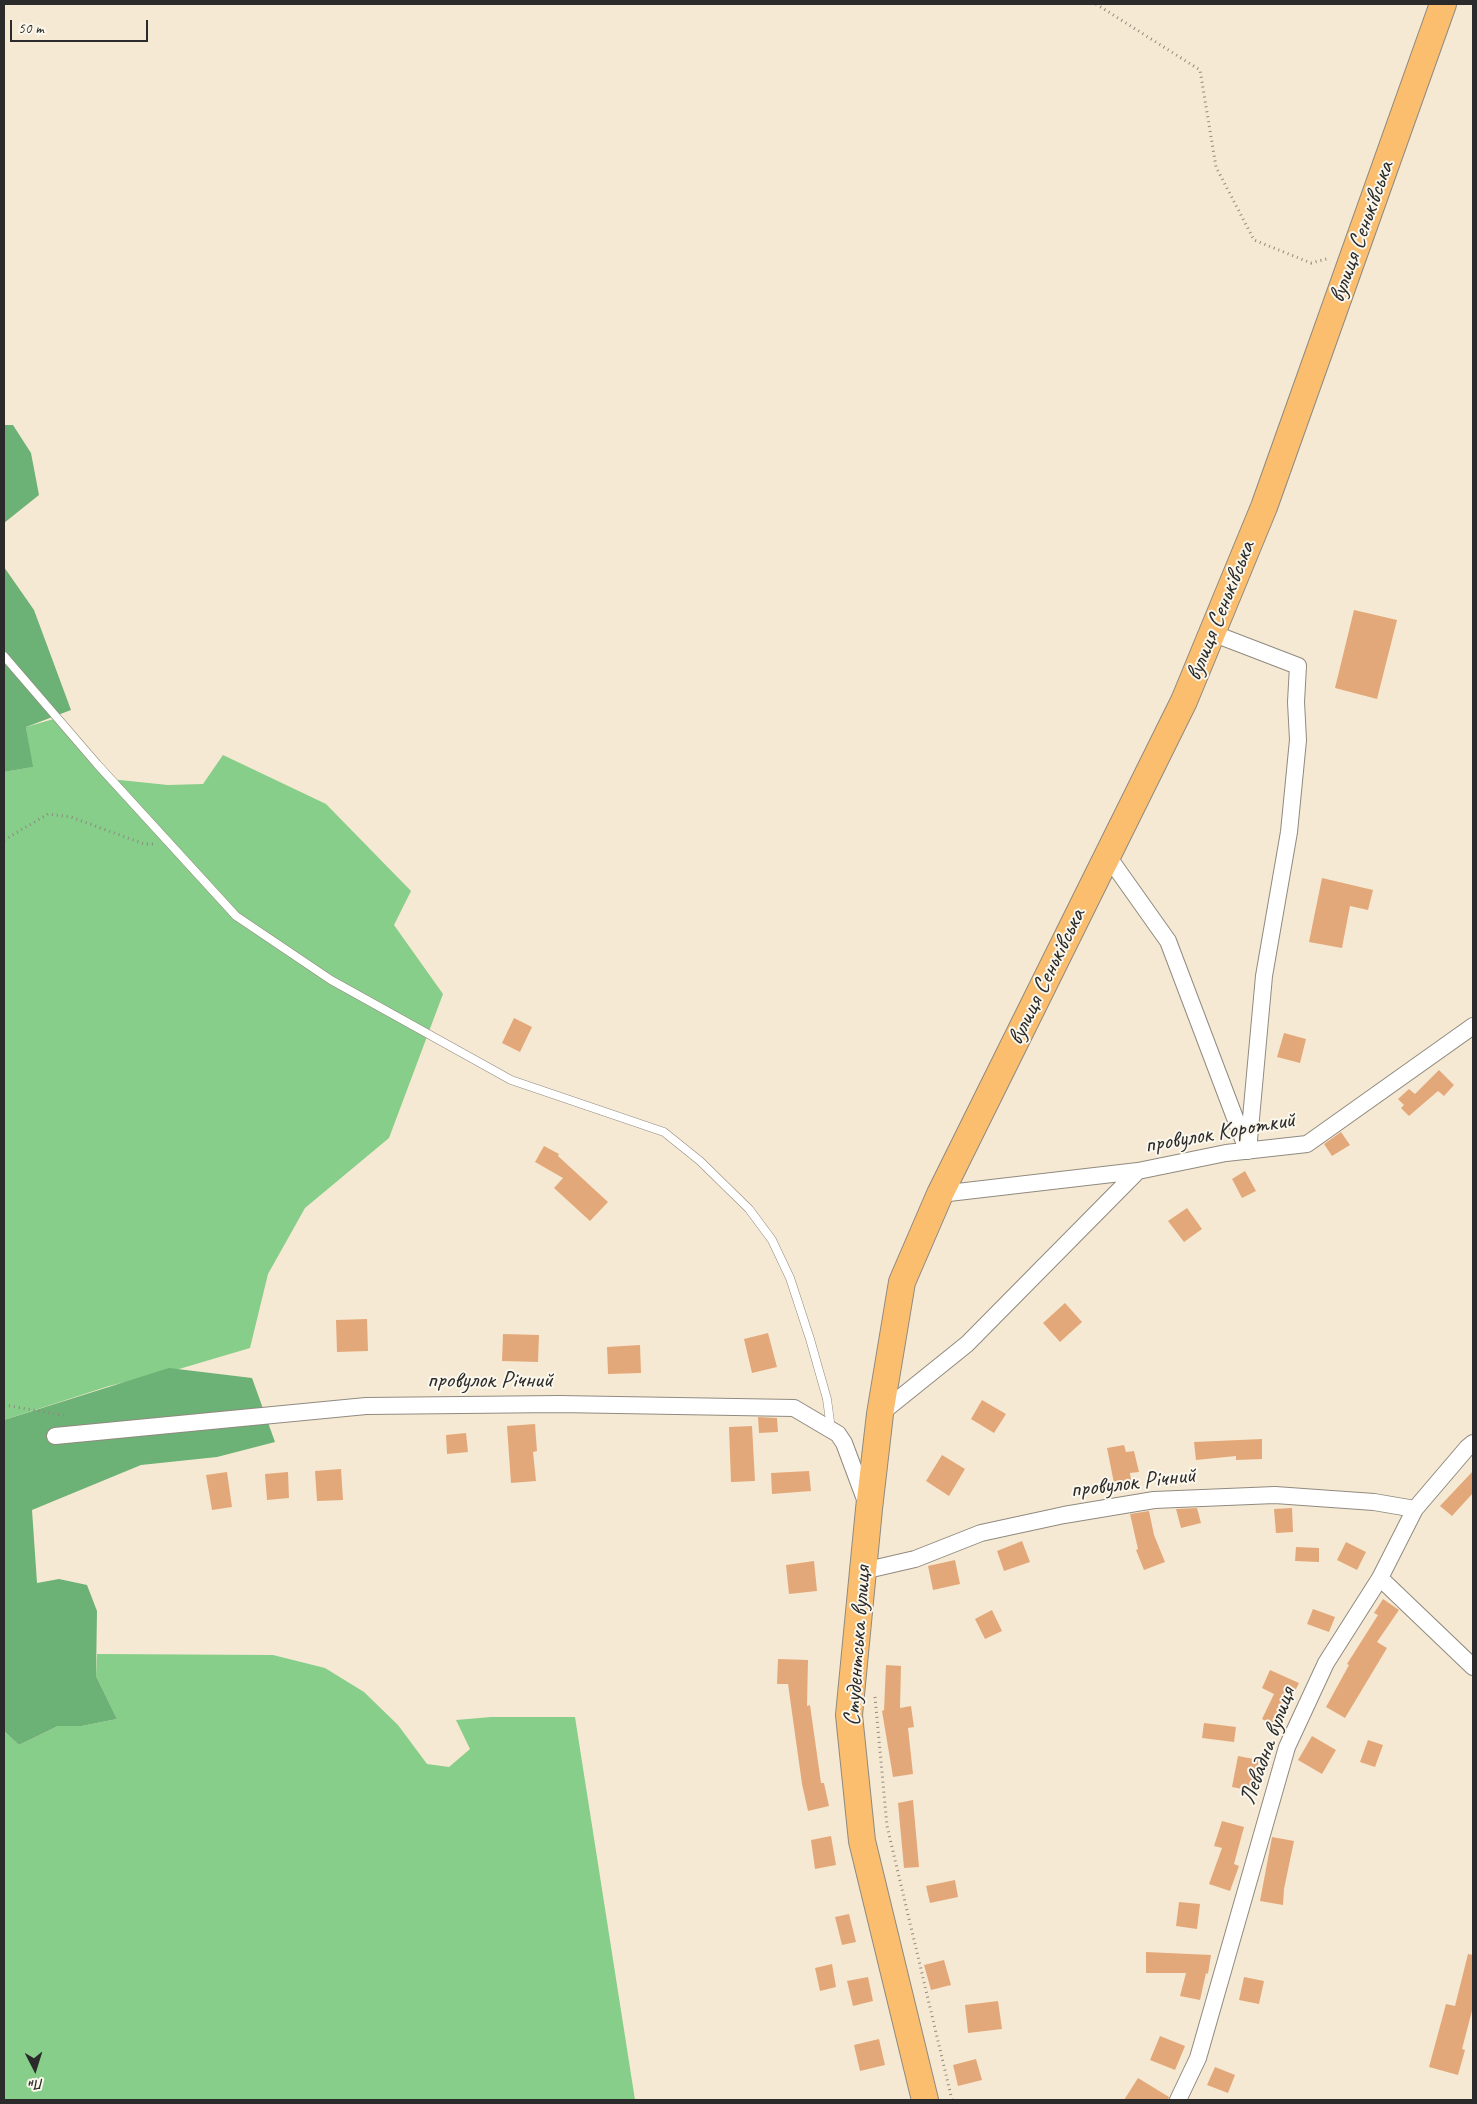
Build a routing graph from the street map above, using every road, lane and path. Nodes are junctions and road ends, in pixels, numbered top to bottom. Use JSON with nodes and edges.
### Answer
{"nodes":[{"id":1,"x":1096,"y":4,"type":"edge"},
{"id":2,"x":1443,"y":4,"type":"edge"},
{"id":3,"x":1355,"y":251,"type":"junction"},
{"id":4,"x":1212,"y":633,"type":"junction"},
{"id":5,"x":4,"y":656,"type":"edge"},
{"id":6,"x":4,"y":840,"type":"edge"},
{"id":7,"x":168,"y":843,"type":"junction"},
{"id":8,"x":1107,"y":855,"type":"junction"},
{"id":9,"x":1473,"y":1026,"type":"edge"},
{"id":10,"x":1248,"y":1151,"type":"junction"},
{"id":11,"x":1138,"y":1171,"type":"junction"},
{"id":12,"x":940,"y":1194,"type":"junction"},
{"id":13,"x":880,"y":1414,"type":"junction"},
{"id":14,"x":831,"y":1430,"type":"junction"},
{"id":15,"x":55,"y":1436,"type":"dead end"},
{"id":16,"x":1473,"y":1443,"type":"edge"},
{"id":17,"x":869,"y":1509,"type":"junction"},
{"id":18,"x":1415,"y":1509,"type":"junction"},
{"id":19,"x":863,"y":1572,"type":"junction"},
{"id":20,"x":1380,"y":1578,"type":"junction"},
{"id":21,"x":1473,"y":1667,"type":"edge"},
{"id":22,"x":874,"y":1688,"type":"dead end"},
{"id":23,"x":925,"y":2100,"type":"edge"},
{"id":24,"x":952,"y":2100,"type":"edge"},
{"id":25,"x":1178,"y":2100,"type":"edge"}],
"edges":[{"from":1,"to":3,"type":"path"},
{"from":2,"to":3,"type":"main road","name":"вулиця Сенькiвська"},
{"from":3,"to":4,"type":"main road","name":"вулиця Сенькiвська"},
{"from":4,"to":8,"type":"main road","name":"вулиця Сенькiвська"},
{"from":4,"to":10,"type":"street"},
{"from":5,"to":7,"type":"lane"},
{"from":6,"to":7,"type":"path"},
{"from":7,"to":14,"type":"lane"},
{"from":8,"to":10,"type":"street"},
{"from":8,"to":12,"type":"main road","name":"вулиця Сенькiвська"},
{"from":9,"to":10,"type":"street","name":"провулок Короткий"},
{"from":10,"to":11,"type":"street","name":"провулок Короткий"},
{"from":11,"to":12,"type":"street","name":"провулок Короткий"},
{"from":11,"to":13,"type":"street"},
{"from":12,"to":13,"type":"main road","name":"Студентська вулиця"},
{"from":13,"to":17,"type":"main road","name":"Студентська вулиця"},
{"from":14,"to":15,"type":"street","name":"провулок Рiчний"},
{"from":14,"to":17,"type":"street","name":"провулок Рiчний"},
{"from":16,"to":18,"type":"street","name":"Левадна вулиця"},
{"from":17,"to":19,"type":"main road","name":"Студентська вулиця"},
{"from":18,"to":19,"type":"street","name":"провулок Річний"},
{"from":18,"to":20,"type":"street","name":"Левадна вулиця"},
{"from":19,"to":23,"type":"main road","name":"Студентська вулиця"},
{"from":20,"to":21,"type":"street"},
{"from":20,"to":25,"type":"street","name":"Левадна вулиця"},
{"from":22,"to":24,"type":"path"}]}
